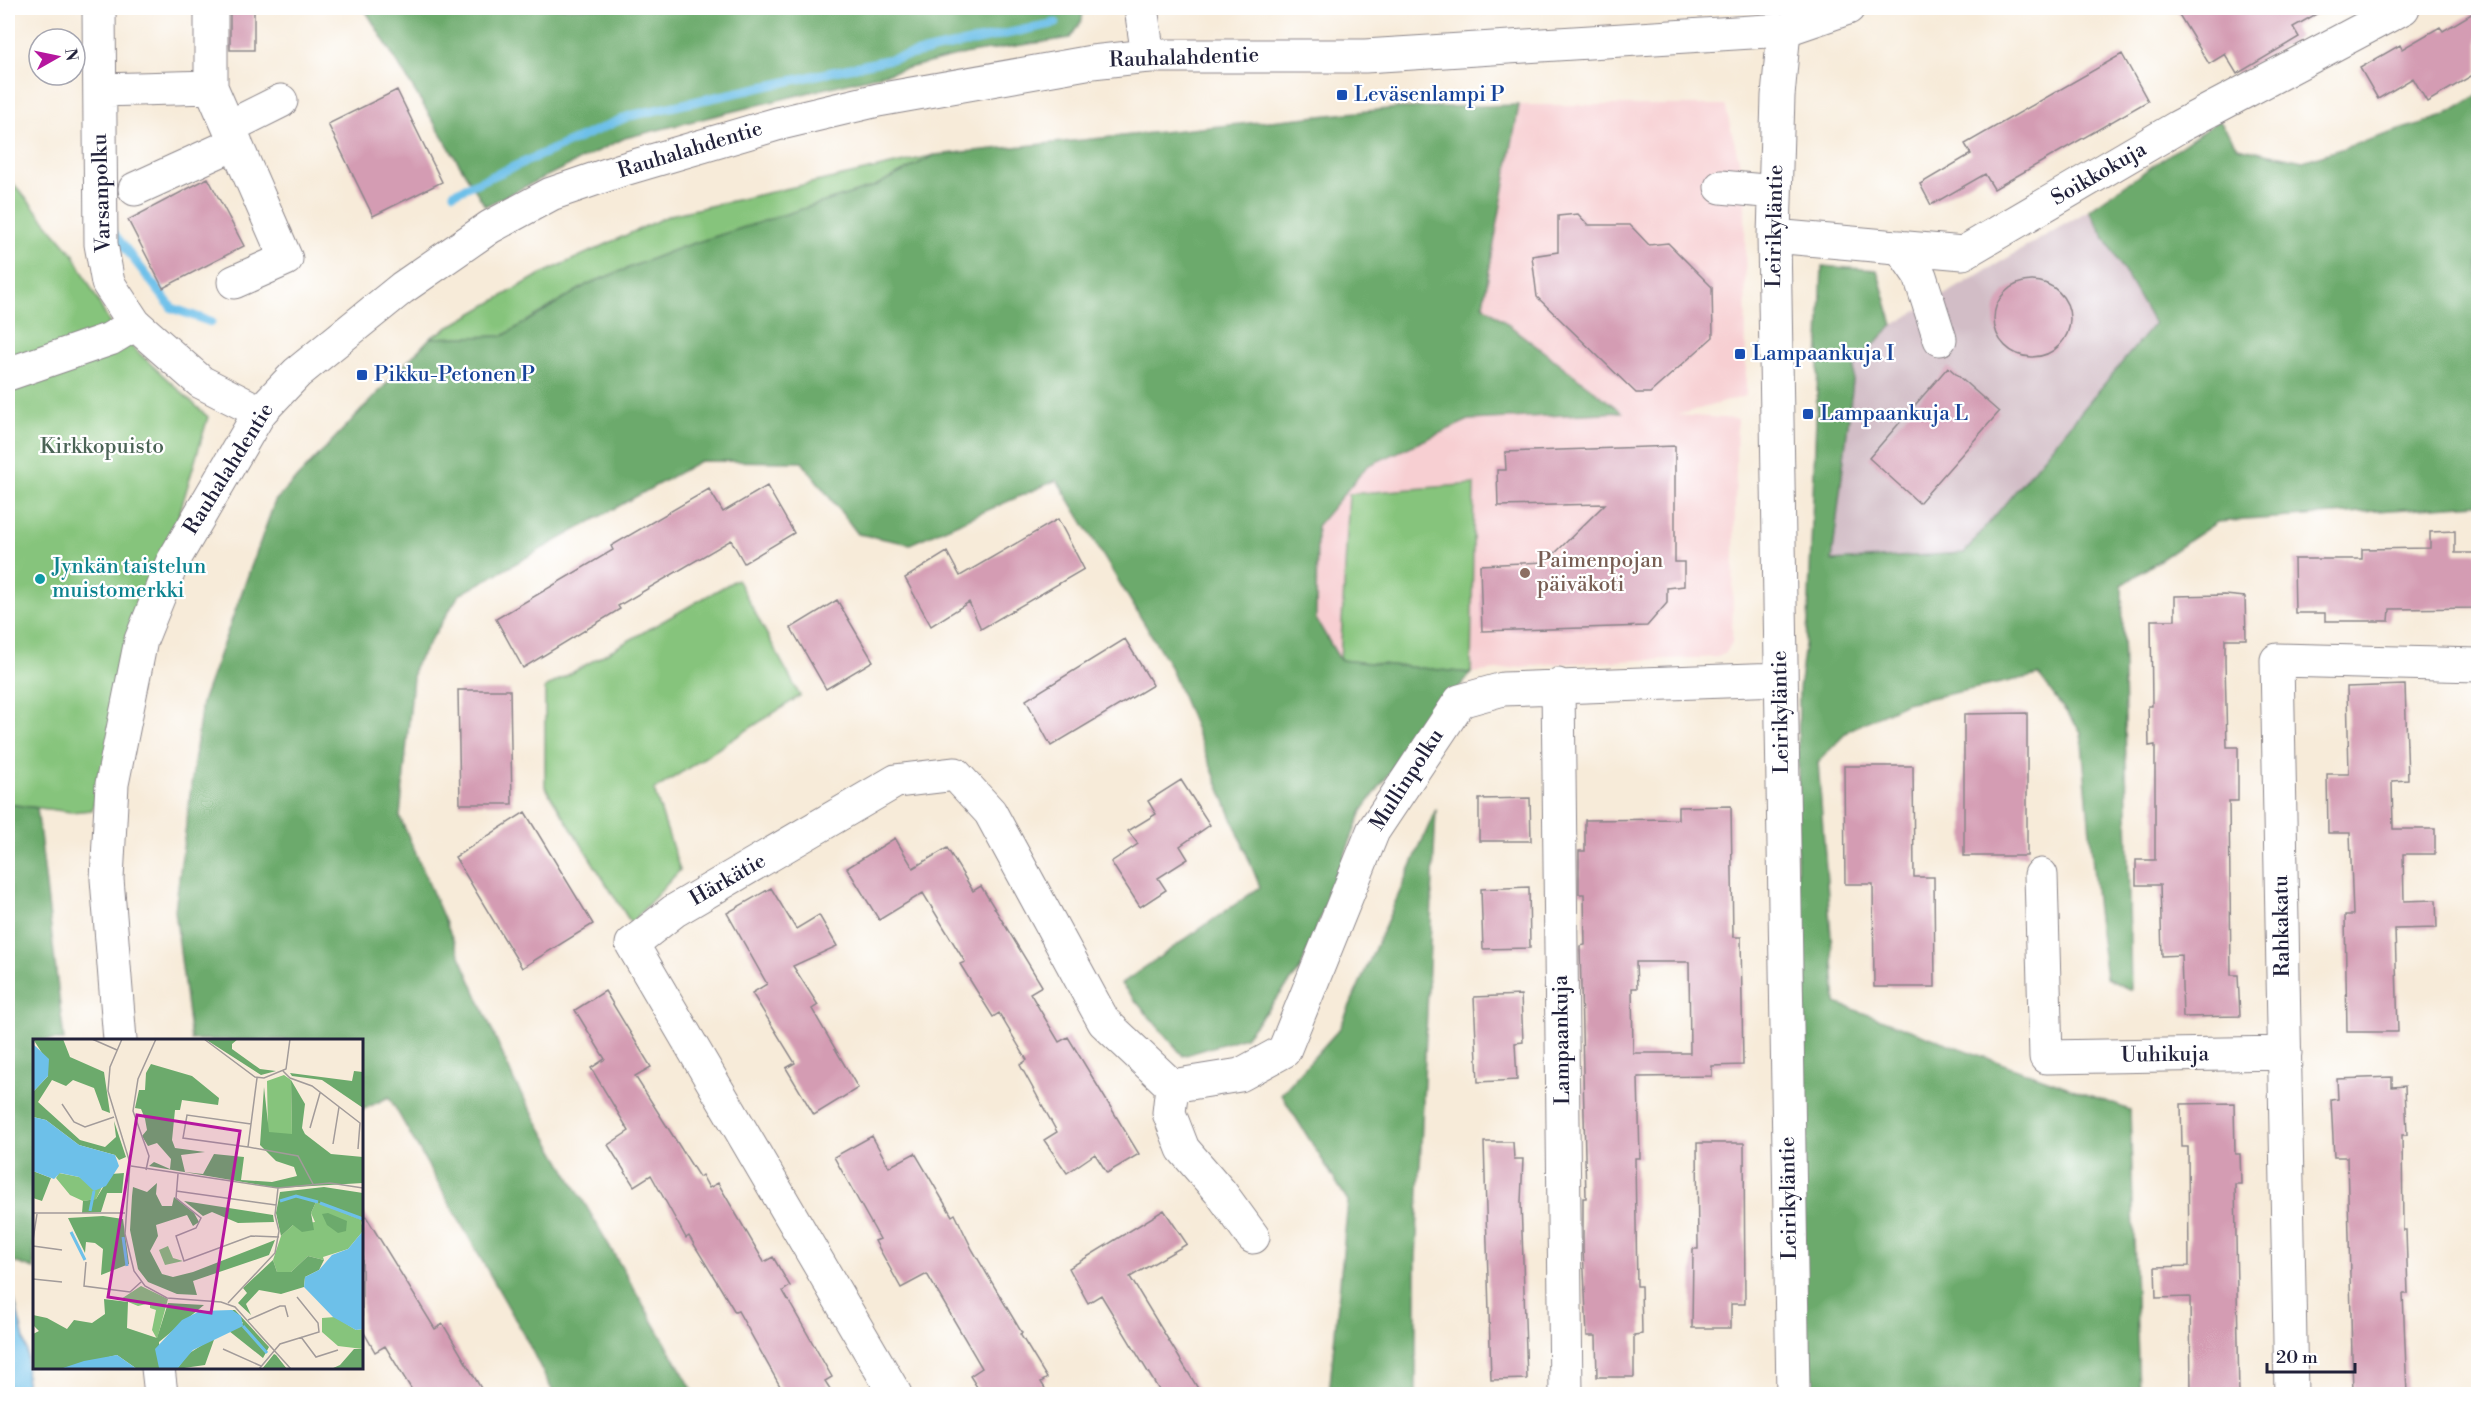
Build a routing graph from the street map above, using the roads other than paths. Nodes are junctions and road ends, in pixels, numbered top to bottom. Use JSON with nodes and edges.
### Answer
{"nodes":[{"id":1,"x":99,"y":8,"type":"edge"},
{"id":2,"x":211,"y":8,"type":"edge"},
{"id":3,"x":1141,"y":8,"type":"edge"},
{"id":4,"x":1848,"y":8,"type":"edge"},
{"id":5,"x":2403,"y":8,"type":"edge"},
{"id":6,"x":1784,"y":30,"type":"junction"},
{"id":7,"x":1148,"y":56,"type":"junction"},
{"id":8,"x":211,"y":87,"type":"junction"},
{"id":9,"x":100,"y":90,"type":"junction"},
{"id":10,"x":281,"y":101,"type":"dead end"},
{"id":11,"x":232,"y":135,"type":"junction"},
{"id":12,"x":1721,"y":187,"type":"dead end"},
{"id":13,"x":135,"y":189,"type":"dead end"},
{"id":14,"x":1775,"y":192,"type":"junction"},
{"id":15,"x":1774,"y":236,"type":"junction"},
{"id":16,"x":1900,"y":247,"type":"junction"},
{"id":17,"x":234,"y":282,"type":"dead end"},
{"id":18,"x":135,"y":324,"type":"junction"},
{"id":19,"x":1940,"y":339,"type":"dead end"},
{"id":20,"x":8,"y":374,"type":"edge"},
{"id":21,"x":260,"y":412,"type":"junction"},
{"id":22,"x":2478,"y":665,"type":"edge"},
{"id":23,"x":1780,"y":679,"type":"junction"},
{"id":24,"x":1558,"y":685,"type":"junction"},
{"id":25,"x":2041,"y":875,"type":"dead end"},
{"id":26,"x":120,"y":1039,"type":"edge"},
{"id":27,"x":2285,"y":1053,"type":"junction"},
{"id":28,"x":1172,"y":1086,"type":"junction"},
{"id":29,"x":1253,"y":1237,"type":"dead end"},
{"id":30,"x":158,"y":1369,"type":"edge"},
{"id":31,"x":161,"y":1395,"type":"edge"},
{"id":32,"x":895,"y":1395,"type":"edge"},
{"id":33,"x":1566,"y":1395,"type":"edge"},
{"id":34,"x":1793,"y":1395,"type":"edge"},
{"id":35,"x":2291,"y":1395,"type":"edge"}],
"edges":[{"from":1,"to":9,"type":"street","name":"Varsanpolku"},
{"from":2,"to":8,"type":"street"},
{"from":3,"to":7,"type":"street"},
{"from":4,"to":6,"type":"street","name":"Rauhalahdentie"},
{"from":5,"to":16,"type":"street","name":"Soikkokuja"},
{"from":6,"to":7,"type":"street","name":"Rauhalahdentie"},
{"from":6,"to":14,"type":"street","name":"Leirikyläntie"},
{"from":7,"to":21,"type":"street","name":"Rauhalahdentie"},
{"from":8,"to":9,"type":"street"},
{"from":8,"to":11,"type":"street"},
{"from":9,"to":18,"type":"street","name":"Varsanpolku"},
{"from":10,"to":11,"type":"street"},
{"from":11,"to":13,"type":"street"},
{"from":11,"to":17,"type":"street"},
{"from":12,"to":14,"type":"street"},
{"from":14,"to":15,"type":"street","name":"Leirikyläntie"},
{"from":15,"to":16,"type":"street","name":"Soikkokuja"},
{"from":15,"to":23,"type":"street","name":"Leirikyläntie"},
{"from":16,"to":19,"type":"street"},
{"from":18,"to":20,"type":"street"},
{"from":18,"to":21,"type":"street","name":"Varsanpolku"},
{"from":21,"to":26,"type":"street","name":"Rauhalahdentie"},
{"from":22,"to":27,"type":"street","name":"Rahkakatu"},
{"from":23,"to":24,"type":"street","name":"Mullinpolku"},
{"from":23,"to":34,"type":"street","name":"Leirikyläntie"},
{"from":24,"to":28,"type":"street","name":"Mullinpolku"},
{"from":24,"to":33,"type":"street","name":"Lampaankuja"},
{"from":25,"to":27,"type":"street","name":"Uuhikuja"},
{"from":27,"to":35,"type":"street","name":"Rahkakatu"},
{"from":28,"to":29,"type":"street"},
{"from":28,"to":32,"type":"street","name":"Härkätie"},
{"from":30,"to":31,"type":"street"}]}
